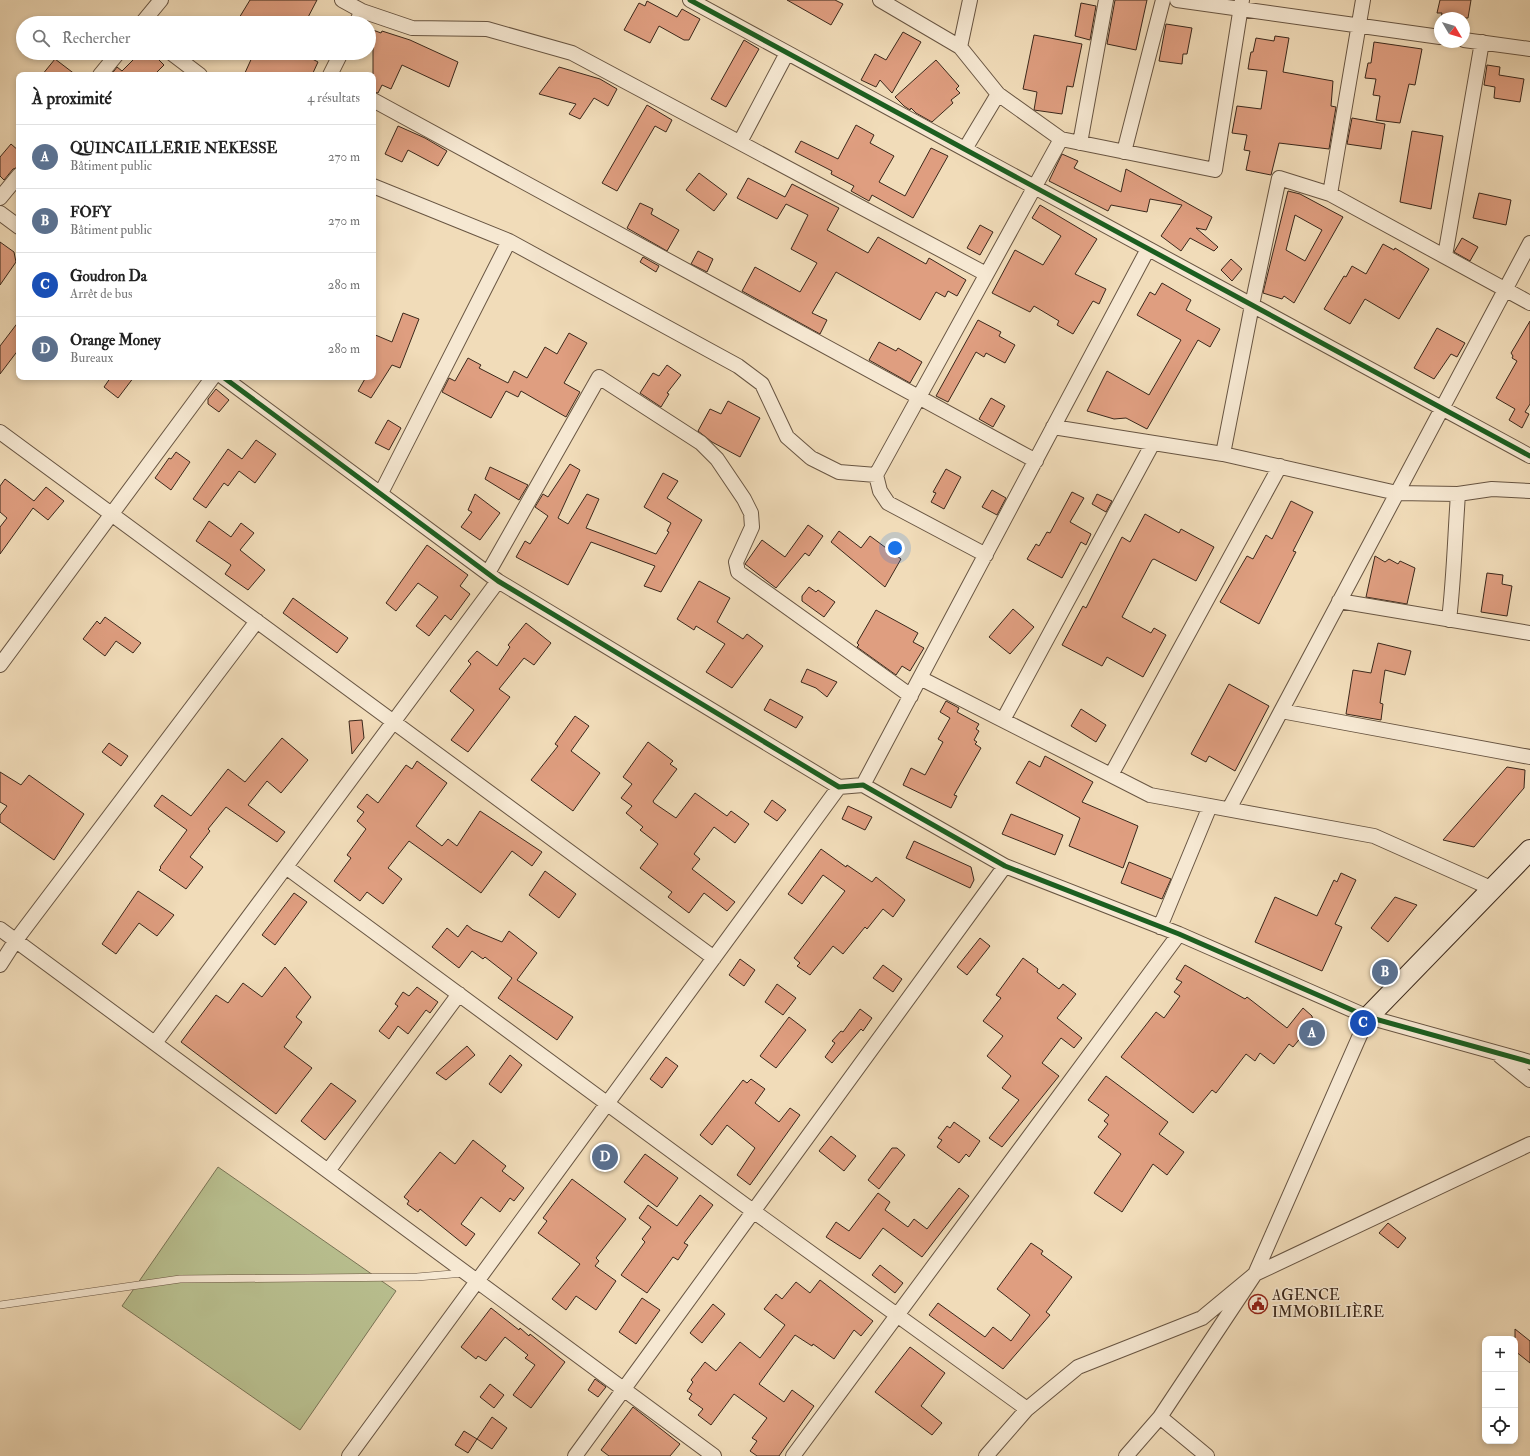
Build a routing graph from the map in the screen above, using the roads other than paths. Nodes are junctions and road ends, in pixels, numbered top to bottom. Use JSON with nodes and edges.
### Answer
{"nodes":[{"id":1,"x":161,"y":0,"type":"edge"},
{"id":2,"x":342,"y":0,"type":"edge"},
{"id":3,"x":690,"y":0,"type":"edge"},
{"id":4,"x":880,"y":0,"type":"edge"},
{"id":5,"x":970,"y":0,"type":"edge"},
{"id":6,"x":1106,"y":0,"type":"edge"},
{"id":7,"x":1163,"y":0,"type":"edge"},
{"id":8,"x":1177,"y":0,"type":"edge"},
{"id":9,"x":1363,"y":0,"type":"edge"},
{"id":10,"x":709,"y":4,"type":"edge"},
{"id":11,"x":1241,"y":4,"type":"edge"},
{"id":12,"x":148,"y":16,"type":"edge"},
{"id":13,"x":358,"y":16,"type":"edge"},
{"id":14,"x":376,"y":21,"type":"edge"},
{"id":15,"x":1359,"y":25,"type":"junction"},
{"id":16,"x":1434,"y":35,"type":"edge"},
{"id":17,"x":1470,"y":41,"type":"edge"},
{"id":18,"x":1482,"y":42,"type":"junction"},
{"id":19,"x":960,"y":47,"type":"junction"},
{"id":20,"x":1530,"y":49,"type":"edge"},
{"id":21,"x":787,"y":53,"type":"junction"},
{"id":22,"x":112,"y":60,"type":"edge"},
{"id":23,"x":180,"y":60,"type":"edge"},
{"id":24,"x":338,"y":60,"type":"edge"},
{"id":25,"x":102,"y":72,"type":"edge"},
{"id":26,"x":196,"y":72,"type":"edge"},
{"id":27,"x":332,"y":72,"type":"edge"},
{"id":28,"x":998,"y":94,"type":"junction"},
{"id":29,"x":376,"y":102,"type":"edge"},
{"id":30,"x":1061,"y":139,"type":"junction"},
{"id":31,"x":740,"y":142,"type":"junction"},
{"id":32,"x":1080,"y":143,"type":"junction"},
{"id":33,"x":965,"y":149,"type":"junction"},
{"id":34,"x":1124,"y":152,"type":"junction"},
{"id":35,"x":16,"y":179,"type":"edge"},
{"id":36,"x":376,"y":187,"type":"edge"},
{"id":37,"x":1034,"y":187,"type":"junction"},
{"id":38,"x":1330,"y":194,"type":"junction"},
{"id":39,"x":0,"y":198,"type":"edge"},
{"id":40,"x":0,"y":213,"type":"edge"},
{"id":41,"x":16,"y":225,"type":"edge"},
{"id":42,"x":510,"y":241,"type":"junction"},
{"id":43,"x":1530,"y":243,"type":"edge"},
{"id":44,"x":1148,"y":249,"type":"junction"},
{"id":45,"x":1445,"y":256,"type":"junction"},
{"id":46,"x":986,"y":274,"type":"junction"},
{"id":47,"x":1505,"y":289,"type":"junction"},
{"id":48,"x":1530,"y":303,"type":"edge"},
{"id":49,"x":1252,"y":305,"type":"junction"},
{"id":50,"x":211,"y":380,"type":"edge"},
{"id":51,"x":226,"y":380,"type":"edge"},
{"id":52,"x":918,"y":397,"type":"junction"},
{"id":53,"x":1442,"y":408,"type":"junction"},
{"id":54,"x":1054,"y":427,"type":"junction"},
{"id":55,"x":0,"y":432,"type":"edge"},
{"id":56,"x":1153,"y":442,"type":"junction"},
{"id":57,"x":1223,"y":454,"type":"junction"},
{"id":58,"x":1530,"y":456,"type":"edge"},
{"id":59,"x":1036,"y":461,"type":"junction"},
{"id":60,"x":1280,"y":466,"type":"junction"},
{"id":61,"x":876,"y":475,"type":"junction"},
{"id":62,"x":1530,"y":492,"type":"edge"},
{"id":63,"x":1397,"y":493,"type":"junction"},
{"id":64,"x":380,"y":494,"type":"junction"},
{"id":65,"x":1458,"y":494,"type":"junction"},
{"id":66,"x":111,"y":514,"type":"junction"},
{"id":67,"x":986,"y":555,"type":"junction"},
{"id":68,"x":493,"y":577,"type":"junction"},
{"id":69,"x":1339,"y":601,"type":"junction"},
{"id":70,"x":1449,"y":620,"type":"junction"},
{"id":71,"x":257,"y":621,"type":"junction"},
{"id":72,"x":1530,"y":633,"type":"edge"},
{"id":73,"x":0,"y":663,"type":"edge"},
{"id":74,"x":920,"y":678,"type":"junction"},
{"id":75,"x":911,"y":696,"type":"junction"},
{"id":76,"x":1281,"y":712,"type":"junction"},
{"id":77,"x":1003,"y":720,"type":"junction"},
{"id":78,"x":393,"y":722,"type":"junction"},
{"id":79,"x":1530,"y":757,"type":"edge"},
{"id":80,"x":1111,"y":775,"type":"junction"},
{"id":81,"x":863,"y":785,"type":"junction"},
{"id":82,"x":840,"y":787,"type":"junction"},
{"id":83,"x":1210,"y":806,"type":"junction"},
{"id":84,"x":1229,"y":809,"type":"junction"},
{"id":85,"x":1530,"y":850,"type":"edge"},
{"id":86,"x":1005,"y":866,"type":"junction"},
{"id":87,"x":286,"y":867,"type":"junction"},
{"id":88,"x":1493,"y":889,"type":"junction"},
{"id":89,"x":1160,"y":926,"type":"junction"},
{"id":90,"x":0,"y":928,"type":"edge"},
{"id":91,"x":1179,"y":934,"type":"junction"},
{"id":92,"x":16,"y":940,"type":"junction"},
{"id":93,"x":714,"y":958,"type":"junction"},
{"id":94,"x":0,"y":965,"type":"edge"},
{"id":95,"x":459,"y":994,"type":"junction"},
{"id":96,"x":1368,"y":1017,"type":"junction"},
{"id":97,"x":155,"y":1043,"type":"junction"},
{"id":98,"x":1495,"y":1052,"type":"junction"},
{"id":99,"x":1530,"y":1062,"type":"edge"},
{"id":100,"x":1530,"y":1080,"type":"edge"},
{"id":101,"x":607,"y":1104,"type":"junction"},
{"id":102,"x":1530,"y":1144,"type":"edge"},
{"id":103,"x":328,"y":1171,"type":"junction"},
{"id":104,"x":753,"y":1211,"type":"junction"},
{"id":105,"x":466,"y":1272,"type":"junction"},
{"id":106,"x":1255,"y":1274,"type":"junction"},
{"id":107,"x":477,"y":1281,"type":"junction"},
{"id":108,"x":0,"y":1305,"type":"edge"},
{"id":109,"x":898,"y":1315,"type":"junction"},
{"id":110,"x":624,"y":1389,"type":"junction"},
{"id":111,"x":1027,"y":1409,"type":"junction"},
{"id":112,"x":1160,"y":1416,"type":"junction"},
{"id":113,"x":1183,"y":1436,"type":"junction"},
{"id":114,"x":349,"y":1456,"type":"edge"},
{"id":115,"x":575,"y":1456,"type":"edge"},
{"id":116,"x":714,"y":1456,"type":"edge"},
{"id":117,"x":793,"y":1456,"type":"edge"},
{"id":118,"x":986,"y":1456,"type":"edge"},
{"id":119,"x":1126,"y":1456,"type":"edge"},
{"id":120,"x":1190,"y":1456,"type":"edge"},
{"id":121,"x":1207,"y":1456,"type":"edge"}],
"edges":[{"from":1,"to":12,"type":"street"},
{"from":2,"to":13,"type":"street"},
{"from":3,"to":10,"type":"street"},
{"from":4,"to":19,"type":"street"},
{"from":5,"to":19,"type":"street"},
{"from":6,"to":32,"type":"street"},
{"from":7,"to":34,"type":"street"},
{"from":8,"to":11,"type":"street"},
{"from":9,"to":15,"type":"street"},
{"from":10,"to":21,"type":"street"},
{"from":11,"to":15,"type":"street"},
{"from":11,"to":34,"type":"street"},
{"from":14,"to":31,"type":"street"},
{"from":15,"to":16,"type":"street"},
{"from":15,"to":38,"type":"street"},
{"from":17,"to":18,"type":"street"},
{"from":18,"to":20,"type":"street"},
{"from":18,"to":45,"type":"street"},
{"from":19,"to":28,"type":"street"},
{"from":21,"to":31,"type":"street"},
{"from":21,"to":33,"type":"street"},
{"from":22,"to":25,"type":"street"},
{"from":23,"to":26,"type":"street"},
{"from":24,"to":27,"type":"street"},
{"from":28,"to":30,"type":"street"},
{"from":28,"to":33,"type":"street"},
{"from":29,"to":52,"type":"street"},
{"from":30,"to":32,"type":"street"},
{"from":30,"to":37,"type":"street"},
{"from":31,"to":46,"type":"street"},
{"from":32,"to":34,"type":"street"},
{"from":33,"to":37,"type":"street"},
{"from":35,"to":39,"type":"street"},
{"from":36,"to":42,"type":"street"},
{"from":37,"to":44,"type":"street"},
{"from":37,"to":46,"type":"street"},
{"from":38,"to":45,"type":"street"},
{"from":38,"to":49,"type":"street"},
{"from":40,"to":41,"type":"street"},
{"from":42,"to":61,"type":"street"},
{"from":42,"to":64,"type":"street"},
{"from":43,"to":47,"type":"street"},
{"from":44,"to":49,"type":"street"},
{"from":44,"to":54,"type":"street"},
{"from":45,"to":47,"type":"street"},
{"from":46,"to":52,"type":"street"},
{"from":47,"to":48,"type":"street"},
{"from":47,"to":53,"type":"street"},
{"from":49,"to":53,"type":"street"},
{"from":49,"to":57,"type":"street"},
{"from":50,"to":66,"type":"street"},
{"from":51,"to":64,"type":"street"},
{"from":52,"to":59,"type":"street"},
{"from":52,"to":61,"type":"street"},
{"from":53,"to":58,"type":"street"},
{"from":53,"to":63,"type":"street"},
{"from":54,"to":56,"type":"street"},
{"from":54,"to":59,"type":"street"},
{"from":55,"to":66,"type":"street"},
{"from":56,"to":57,"type":"street"},
{"from":56,"to":77,"type":"street"},
{"from":57,"to":60,"type":"street"},
{"from":59,"to":67,"type":"street"},
{"from":60,"to":63,"type":"street"},
{"from":60,"to":80,"type":"street"},
{"from":61,"to":67,"type":"street"},
{"from":62,"to":65,"type":"street"},
{"from":63,"to":65,"type":"street"},
{"from":63,"to":69,"type":"street"},
{"from":64,"to":68,"type":"street"},
{"from":65,"to":70,"type":"street"},
{"from":66,"to":71,"type":"street"},
{"from":66,"to":73,"type":"street"},
{"from":67,"to":74,"type":"street"},
{"from":68,"to":75,"type":"street"},
{"from":68,"to":78,"type":"street"},
{"from":68,"to":82,"type":"street"},
{"from":69,"to":70,"type":"street"},
{"from":69,"to":76,"type":"street"},
{"from":70,"to":72,"type":"street"},
{"from":71,"to":78,"type":"street"},
{"from":71,"to":92,"type":"street"},
{"from":74,"to":75,"type":"street"},
{"from":74,"to":77,"type":"street"},
{"from":75,"to":81,"type":"street"},
{"from":76,"to":79,"type":"street"},
{"from":76,"to":84,"type":"street"},
{"from":77,"to":80,"type":"street"},
{"from":78,"to":87,"type":"street"},
{"from":78,"to":93,"type":"street"},
{"from":80,"to":83,"type":"street"},
{"from":81,"to":82,"type":"street"},
{"from":81,"to":86,"type":"street"},
{"from":82,"to":93,"type":"street"},
{"from":83,"to":84,"type":"street"},
{"from":83,"to":89,"type":"street"},
{"from":84,"to":88,"type":"street"},
{"from":85,"to":88,"type":"street"},
{"from":86,"to":89,"type":"street"},
{"from":86,"to":104,"type":"street"},
{"from":87,"to":95,"type":"street"},
{"from":87,"to":97,"type":"street"},
{"from":88,"to":96,"type":"street"},
{"from":89,"to":91,"type":"street"},
{"from":90,"to":92,"type":"street"},
{"from":91,"to":96,"type":"street"},
{"from":91,"to":109,"type":"street"},
{"from":92,"to":94,"type":"street"},
{"from":92,"to":97,"type":"street"},
{"from":93,"to":101,"type":"street"},
{"from":95,"to":101,"type":"street"},
{"from":95,"to":103,"type":"street"},
{"from":96,"to":98,"type":"street"},
{"from":96,"to":106,"type":"street"},
{"from":97,"to":103,"type":"street"},
{"from":98,"to":99,"type":"street"},
{"from":98,"to":100,"type":"street"},
{"from":101,"to":104,"type":"street"},
{"from":101,"to":107,"type":"street"},
{"from":102,"to":106,"type":"street"},
{"from":103,"to":105,"type":"street"},
{"from":104,"to":109,"type":"street"},
{"from":104,"to":110,"type":"street"},
{"from":105,"to":107,"type":"street"},
{"from":105,"to":108,"type":"lane"},
{"from":106,"to":111,"type":"street"},
{"from":106,"to":112,"type":"street"},
{"from":107,"to":110,"type":"street"},
{"from":107,"to":114,"type":"street"},
{"from":109,"to":111,"type":"street"},
{"from":109,"to":117,"type":"street"},
{"from":110,"to":115,"type":"street"},
{"from":110,"to":116,"type":"street"},
{"from":111,"to":118,"type":"street"},
{"from":112,"to":113,"type":"street"},
{"from":112,"to":119,"type":"street"},
{"from":113,"to":120,"type":"street"},
{"from":113,"to":121,"type":"street"}]}
